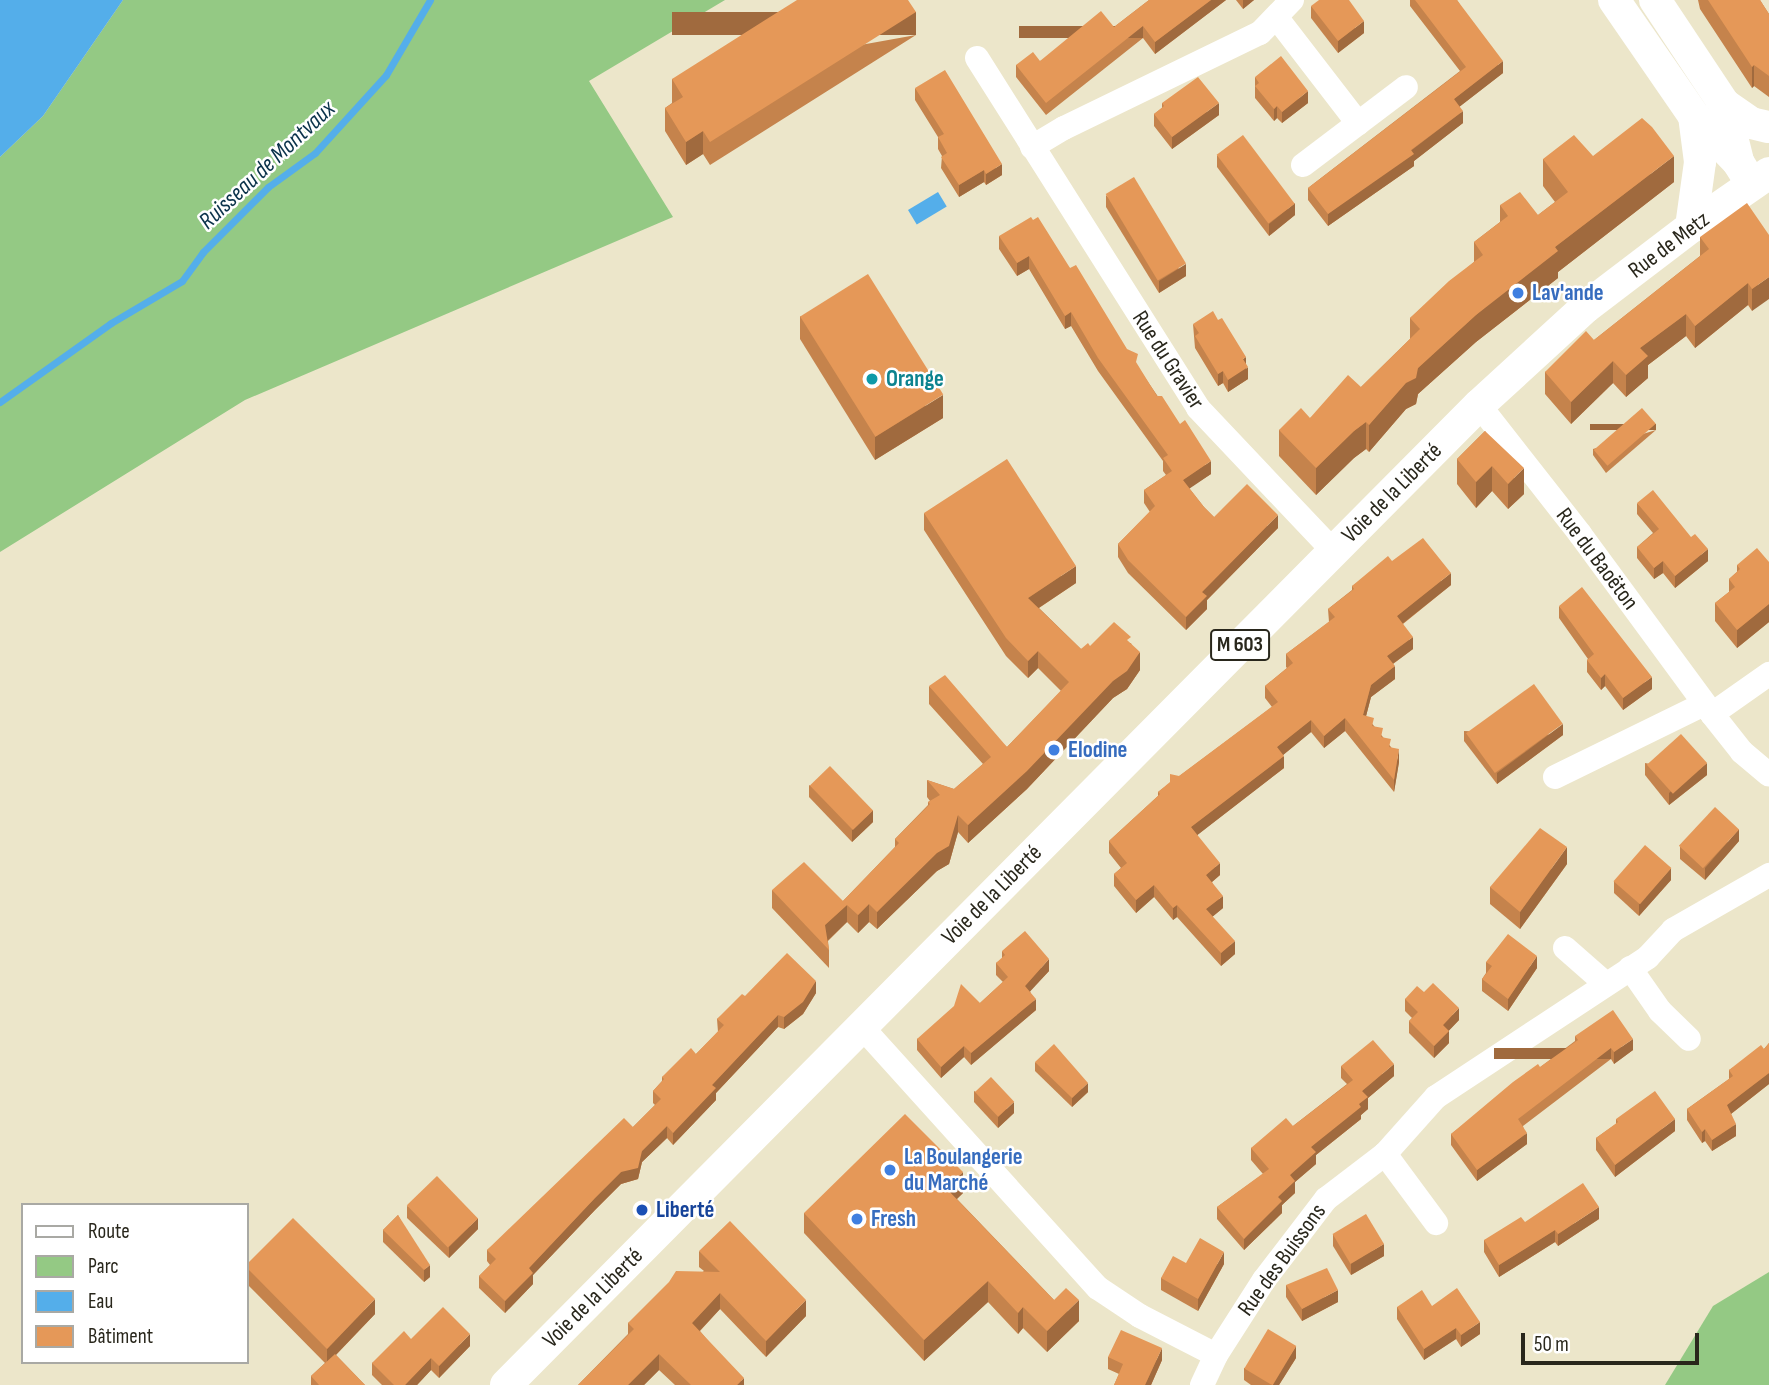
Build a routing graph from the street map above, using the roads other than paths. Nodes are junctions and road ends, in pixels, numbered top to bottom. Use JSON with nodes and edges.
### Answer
{"nodes":[{"id":1,"x":1614,"y":0,"type":"edge"},
{"id":2,"x":1655,"y":0,"type":"edge"},
{"id":3,"x":1284,"y":9,"type":"edge"},
{"id":4,"x":976,"y":58,"type":"dead end"},
{"id":5,"x":1406,"y":87,"type":"dead end"},
{"id":6,"x":1724,"y":104,"type":"junction"},
{"id":7,"x":1694,"y":116,"type":"junction"},
{"id":8,"x":1358,"y":123,"type":"junction"},
{"id":9,"x":1769,"y":127,"type":"edge"},
{"id":10,"x":1032,"y":147,"type":"junction"},
{"id":11,"x":1303,"y":165,"type":"dead end"},
{"id":12,"x":1753,"y":173,"type":"edge"},
{"id":13,"x":1691,"y":227,"type":"junction"},
{"id":14,"x":1479,"y":405,"type":"junction"},
{"id":15,"x":1334,"y":551,"type":"junction"},
{"id":16,"x":1769,"y":674,"type":"edge"},
{"id":17,"x":1708,"y":709,"type":"junction"},
{"id":18,"x":1769,"y":775,"type":"edge"},
{"id":19,"x":1555,"y":777,"type":"dead end"},
{"id":20,"x":1769,"y":875,"type":"edge"},
{"id":21,"x":1565,"y":948,"type":"dead end"},
{"id":22,"x":1630,"y":968,"type":"junction"},
{"id":23,"x":1605,"y":983,"type":"junction"},
{"id":24,"x":861,"y":1026,"type":"junction"},
{"id":25,"x":1689,"y":1040,"type":"dead end"},
{"id":26,"x":1385,"y":1154,"type":"junction"},
{"id":27,"x":1436,"y":1223,"type":"dead end"},
{"id":28,"x":1216,"y":1354,"type":"junction"},
{"id":29,"x":506,"y":1385,"type":"edge"},
{"id":30,"x":1202,"y":1385,"type":"edge"}],
"edges":[{"from":1,"to":7,"type":"main road"},
{"from":2,"to":6,"type":"main road"},
{"from":3,"to":8,"type":"street"},
{"from":3,"to":10,"type":"street"},
{"from":4,"to":10,"type":"street","name":"Rue du Gravier"},
{"from":5,"to":8,"type":"street"},
{"from":6,"to":9,"type":"main road"},
{"from":6,"to":12,"type":"main road"},
{"from":7,"to":12,"type":"main road"},
{"from":7,"to":13,"type":"main road"},
{"from":8,"to":11,"type":"street"},
{"from":10,"to":15,"type":"street","name":"Rue du Gravier"},
{"from":12,"to":13,"type":"main road","name":"Rue de Metz","number":"M 603"},
{"from":13,"to":14,"type":"main road","name":"Rue de Metz","number":"M 603"},
{"from":14,"to":15,"type":"main road","name":"Voie de la Liberté","number":"M 603"},
{"from":14,"to":17,"type":"street","name":"Rue du Baoëton"},
{"from":15,"to":24,"type":"main road","name":"Voie de la Liberté","number":"M 603"},
{"from":16,"to":17,"type":"street"},
{"from":17,"to":18,"type":"street","name":"Rue du Baoëton"},
{"from":17,"to":19,"type":"street"},
{"from":20,"to":22,"type":"street","name":"Rue des Buissons"},
{"from":21,"to":23,"type":"street"},
{"from":22,"to":23,"type":"street","name":"Rue des Buissons"},
{"from":22,"to":25,"type":"street"},
{"from":23,"to":26,"type":"street","name":"Rue des Buissons"},
{"from":24,"to":28,"type":"street"},
{"from":24,"to":29,"type":"main road","name":"Voie de la Liberté","number":"M 603"},
{"from":26,"to":27,"type":"street"},
{"from":26,"to":28,"type":"street","name":"Rue des Buissons"},
{"from":28,"to":30,"type":"street","name":"Rue des Buissons"}]}
